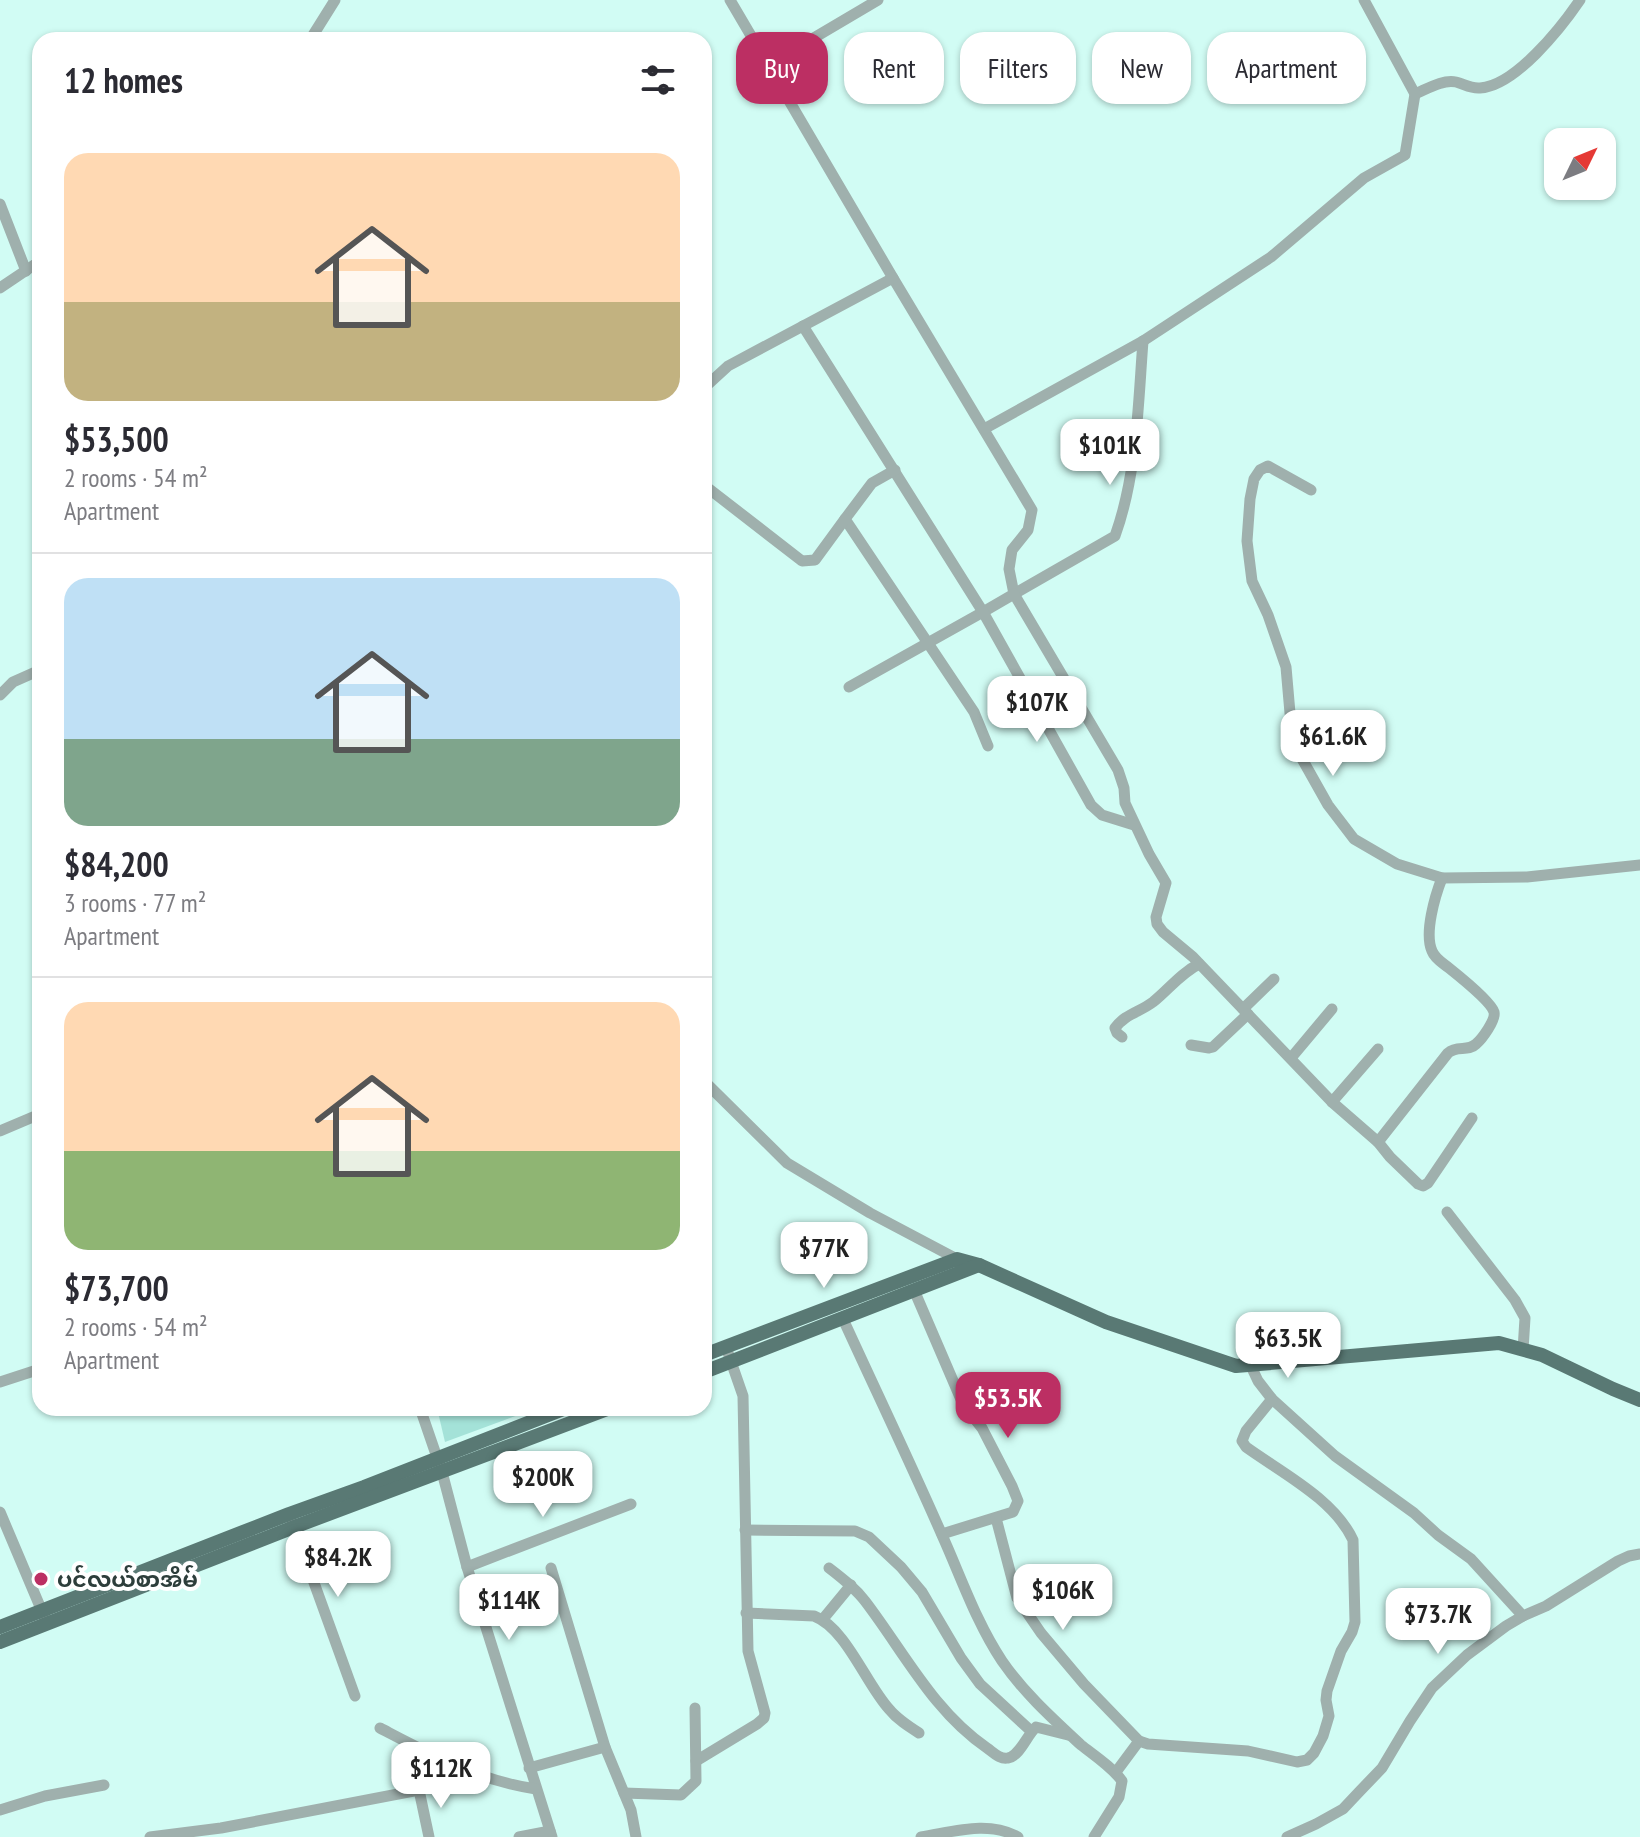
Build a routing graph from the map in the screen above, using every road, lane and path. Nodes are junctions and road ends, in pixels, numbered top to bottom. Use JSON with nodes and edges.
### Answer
{"nodes":[{"id":1,"x":335,"y":0,"type":"edge"},
{"id":2,"x":730,"y":0,"type":"edge"},
{"id":3,"x":878,"y":0,"type":"edge"},
{"id":4,"x":1364,"y":0,"type":"edge"},
{"id":5,"x":1580,"y":0,"type":"edge"},
{"id":6,"x":315,"y":32,"type":"edge"},
{"id":7,"x":749,"y":32,"type":"edge"},
{"id":8,"x":824,"y":32,"type":"edge"},
{"id":9,"x":1415,"y":94,"type":"junction"},
{"id":10,"x":791,"y":104,"type":"edge"},
{"id":11,"x":0,"y":204,"type":"edge"},
{"id":12,"x":32,"y":267,"type":"edge"},
{"id":13,"x":26,"y":271,"type":"junction"},
{"id":14,"x":893,"y":278,"type":"junction"},
{"id":15,"x":0,"y":288,"type":"edge"},
{"id":16,"x":803,"y":326,"type":"junction"},
{"id":17,"x":1143,"y":341,"type":"junction"},
{"id":18,"x":712,"y":381,"type":"edge"},
{"id":19,"x":984,"y":429,"type":"junction"},
{"id":20,"x":895,"y":470,"type":"junction"},
{"id":21,"x":1311,"y":490,"type":"dead end"},
{"id":22,"x":712,"y":491,"type":"edge"},
{"id":23,"x":845,"y":519,"type":"junction"},
{"id":24,"x":1014,"y":594,"type":"junction"},
{"id":25,"x":983,"y":612,"type":"junction"},
{"id":26,"x":928,"y":641,"type":"junction"},
{"id":27,"x":32,"y":674,"type":"edge"},
{"id":28,"x":849,"y":687,"type":"dead end"},
{"id":29,"x":0,"y":695,"type":"edge"},
{"id":30,"x":988,"y":746,"type":"dead end"},
{"id":31,"x":1134,"y":825,"type":"junction"},
{"id":32,"x":1640,"y":865,"type":"edge"},
{"id":33,"x":1442,"y":878,"type":"junction"},
{"id":34,"x":1199,"y":964,"type":"junction"},
{"id":35,"x":1274,"y":979,"type":"dead end"},
{"id":36,"x":1332,"y":1009,"type":"dead end"},
{"id":37,"x":1246,"y":1011,"type":"junction"},
{"id":38,"x":1122,"y":1037,"type":"dead end"},
{"id":39,"x":1191,"y":1045,"type":"dead end"},
{"id":40,"x":1378,"y":1049,"type":"dead end"},
{"id":41,"x":1291,"y":1058,"type":"junction"},
{"id":42,"x":712,"y":1089,"type":"edge"},
{"id":43,"x":1332,"y":1102,"type":"junction"},
{"id":44,"x":32,"y":1117,"type":"edge"},
{"id":45,"x":1472,"y":1118,"type":"dead end"},
{"id":46,"x":0,"y":1131,"type":"edge"},
{"id":47,"x":1378,"y":1142,"type":"junction"},
{"id":48,"x":1447,"y":1212,"type":"dead end"},
{"id":49,"x":957,"y":1259,"type":"junction"},
{"id":50,"x":979,"y":1265,"type":"junction"},
{"id":51,"x":914,"y":1290,"type":"junction"},
{"id":52,"x":843,"y":1319,"type":"junction"},
{"id":53,"x":726,"y":1347,"type":"junction"},
{"id":54,"x":1523,"y":1350,"type":"junction"},
{"id":55,"x":712,"y":1352,"type":"edge"},
{"id":56,"x":732,"y":1362,"type":"junction"},
{"id":57,"x":1250,"y":1364,"type":"junction"},
{"id":58,"x":712,"y":1369,"type":"edge"},
{"id":59,"x":32,"y":1372,"type":"edge"},
{"id":60,"x":0,"y":1382,"type":"edge"},
{"id":61,"x":1272,"y":1399,"type":"junction"},
{"id":62,"x":1640,"y":1400,"type":"edge"},
{"id":63,"x":423,"y":1416,"type":"edge"},
{"id":64,"x":560,"y":1416,"type":"edge"},
{"id":65,"x":440,"y":1464,"type":"junction"},
{"id":66,"x":631,"y":1504,"type":"dead end"},
{"id":67,"x":0,"y":1512,"type":"edge"},
{"id":68,"x":996,"y":1518,"type":"junction"},
{"id":69,"x":292,"y":1520,"type":"junction"},
{"id":70,"x":745,"y":1530,"type":"junction"},
{"id":71,"x":942,"y":1534,"type":"junction"},
{"id":72,"x":1640,"y":1554,"type":"edge"},
{"id":73,"x":467,"y":1567,"type":"junction"},
{"id":74,"x":551,"y":1568,"type":"dead end"},
{"id":75,"x":829,"y":1568,"type":"dead end"},
{"id":76,"x":851,"y":1585,"type":"junction"},
{"id":77,"x":746,"y":1613,"type":"junction"},
{"id":78,"x":1523,"y":1616,"type":"junction"},
{"id":79,"x":44,"y":1617,"type":"junction"},
{"id":80,"x":823,"y":1619,"type":"junction"},
{"id":81,"x":1,"y":1635,"type":"edge"},
{"id":82,"x":355,"y":1696,"type":"dead end"},
{"id":83,"x":695,"y":1708,"type":"dead end"},
{"id":84,"x":380,"y":1728,"type":"dead end"},
{"id":85,"x":1031,"y":1731,"type":"junction"},
{"id":86,"x":919,"y":1733,"type":"dead end"},
{"id":87,"x":1072,"y":1736,"type":"junction"},
{"id":88,"x":1139,"y":1741,"type":"junction"},
{"id":89,"x":605,"y":1747,"type":"junction"},
{"id":90,"x":696,"y":1761,"type":"junction"},
{"id":91,"x":447,"y":1763,"type":"junction"},
{"id":92,"x":529,"y":1768,"type":"junction"},
{"id":93,"x":1116,"y":1772,"type":"junction"},
{"id":94,"x":104,"y":1785,"type":"dead end"},
{"id":95,"x":536,"y":1789,"type":"junction"},
{"id":96,"x":419,"y":1790,"type":"junction"},
{"id":97,"x":624,"y":1793,"type":"junction"},
{"id":98,"x":0,"y":1810,"type":"edge"},
{"id":99,"x":222,"y":1832,"type":"edge"},
{"id":100,"x":551,"y":1834,"type":"edge"},
{"id":101,"x":150,"y":1837,"type":"edge"},
{"id":102,"x":429,"y":1837,"type":"edge"},
{"id":103,"x":519,"y":1837,"type":"edge"},
{"id":104,"x":636,"y":1837,"type":"edge"},
{"id":105,"x":921,"y":1837,"type":"edge"},
{"id":106,"x":1018,"y":1837,"type":"edge"},
{"id":107,"x":1094,"y":1837,"type":"edge"},
{"id":108,"x":1287,"y":1837,"type":"edge"}],
"edges":[{"from":1,"to":6,"type":"street"},
{"from":2,"to":7,"type":"street"},
{"from":3,"to":8,"type":"street"},
{"from":4,"to":9,"type":"street"},
{"from":5,"to":9,"type":"street"},
{"from":9,"to":17,"type":"street"},
{"from":10,"to":14,"type":"street"},
{"from":11,"to":13,"type":"street"},
{"from":12,"to":13,"type":"street"},
{"from":13,"to":15,"type":"street"},
{"from":14,"to":16,"type":"street"},
{"from":14,"to":19,"type":"street"},
{"from":16,"to":18,"type":"street"},
{"from":16,"to":20,"type":"street"},
{"from":17,"to":19,"type":"street"},
{"from":17,"to":24,"type":"street"},
{"from":19,"to":24,"type":"street"},
{"from":20,"to":23,"type":"street"},
{"from":20,"to":25,"type":"street"},
{"from":21,"to":33,"type":"street"},
{"from":22,"to":23,"type":"street"},
{"from":23,"to":26,"type":"street"},
{"from":24,"to":25,"type":"street"},
{"from":24,"to":31,"type":"street"},
{"from":25,"to":26,"type":"street"},
{"from":25,"to":31,"type":"street"},
{"from":26,"to":28,"type":"street"},
{"from":26,"to":30,"type":"street"},
{"from":27,"to":29,"type":"street"},
{"from":31,"to":34,"type":"street"},
{"from":32,"to":33,"type":"street"},
{"from":33,"to":47,"type":"street"},
{"from":34,"to":37,"type":"street"},
{"from":34,"to":38,"type":"street"},
{"from":35,"to":37,"type":"street"},
{"from":36,"to":41,"type":"street"},
{"from":37,"to":39,"type":"street"},
{"from":37,"to":41,"type":"street"},
{"from":40,"to":43,"type":"street"},
{"from":41,"to":43,"type":"street"},
{"from":42,"to":49,"type":"street"},
{"from":43,"to":47,"type":"street"},
{"from":44,"to":46,"type":"street"},
{"from":45,"to":47,"type":"street"},
{"from":48,"to":54,"type":"street"},
{"from":49,"to":50,"type":"main road"},
{"from":49,"to":53,"type":"main road"},
{"from":50,"to":51,"type":"main road"},
{"from":50,"to":57,"type":"main road"},
{"from":51,"to":52,"type":"main road"},
{"from":51,"to":68,"type":"street"},
{"from":52,"to":56,"type":"main road"},
{"from":52,"to":71,"type":"street"},
{"from":53,"to":55,"type":"main road"},
{"from":53,"to":56,"type":"street"},
{"from":54,"to":57,"type":"main road"},
{"from":54,"to":62,"type":"main road"},
{"from":56,"to":58,"type":"main road"},
{"from":56,"to":70,"type":"street"},
{"from":57,"to":61,"type":"street"},
{"from":59,"to":60,"type":"street"},
{"from":61,"to":78,"type":"street"},
{"from":61,"to":88,"type":"street"},
{"from":63,"to":65,"type":"street"},
{"from":64,"to":65,"type":"main road"},
{"from":65,"to":69,"type":"main road"},
{"from":65,"to":73,"type":"street"},
{"from":66,"to":73,"type":"street"},
{"from":67,"to":79,"type":"street"},
{"from":68,"to":71,"type":"street"},
{"from":68,"to":88,"type":"street"},
{"from":69,"to":79,"type":"main road"},
{"from":69,"to":82,"type":"street"},
{"from":70,"to":77,"type":"street"},
{"from":70,"to":85,"type":"street"},
{"from":71,"to":87,"type":"street"},
{"from":72,"to":78,"type":"street"},
{"from":73,"to":92,"type":"street"},
{"from":74,"to":89,"type":"street"},
{"from":75,"to":76,"type":"street"},
{"from":76,"to":80,"type":"street"},
{"from":76,"to":85,"type":"street"},
{"from":77,"to":80,"type":"street"},
{"from":77,"to":90,"type":"street"},
{"from":78,"to":108,"type":"street"},
{"from":79,"to":81,"type":"main road"},
{"from":80,"to":86,"type":"street"},
{"from":83,"to":90,"type":"street"},
{"from":84,"to":91,"type":"street"},
{"from":85,"to":87,"type":"street"},
{"from":87,"to":93,"type":"street"},
{"from":88,"to":93,"type":"street"},
{"from":89,"to":92,"type":"street"},
{"from":89,"to":97,"type":"street"},
{"from":90,"to":97,"type":"street"},
{"from":91,"to":95,"type":"street"},
{"from":91,"to":96,"type":"street"},
{"from":92,"to":95,"type":"street"},
{"from":93,"to":107,"type":"street"},
{"from":94,"to":98,"type":"street"},
{"from":95,"to":100,"type":"street"},
{"from":96,"to":99,"type":"street"},
{"from":96,"to":102,"type":"street"},
{"from":97,"to":104,"type":"street"},
{"from":99,"to":101,"type":"street"},
{"from":100,"to":103,"type":"street"},
{"from":105,"to":106,"type":"street"}]}
